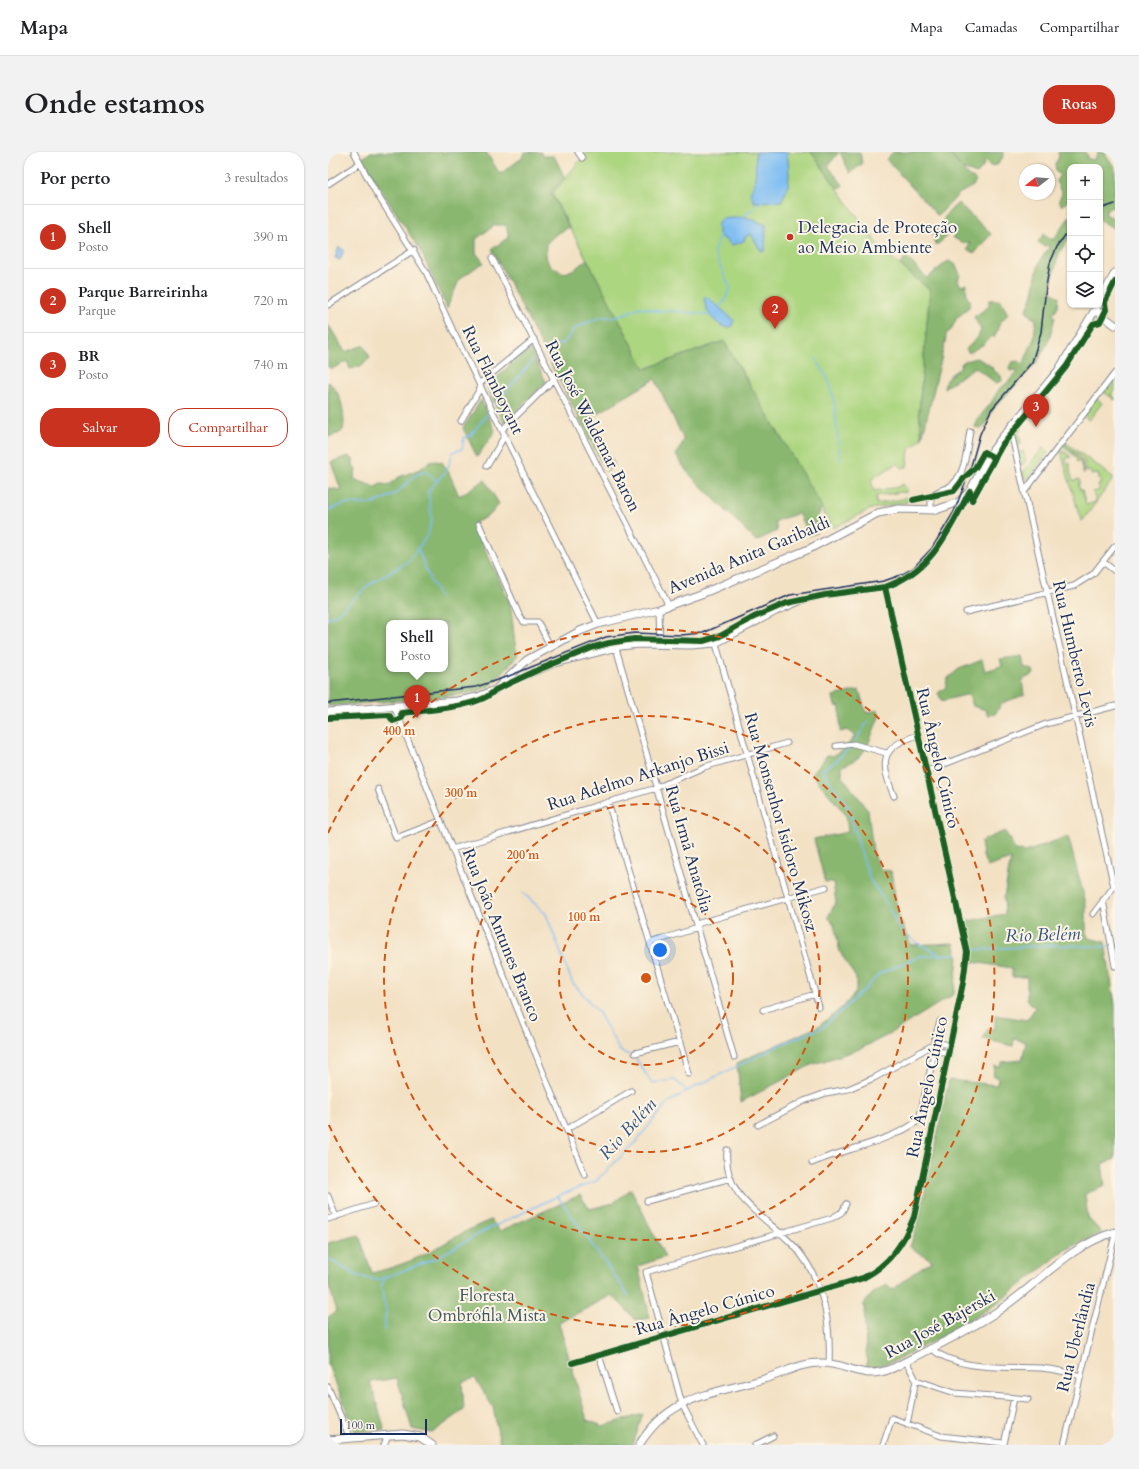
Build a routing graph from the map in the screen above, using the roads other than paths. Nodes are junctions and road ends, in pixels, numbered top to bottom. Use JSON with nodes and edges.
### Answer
{"nodes":[{"id":1,"x":578,"y":152,"type":"edge"},
{"id":2,"x":357,"y":153,"type":"edge"},
{"id":3,"x":582,"y":158,"type":"dead end"},
{"id":4,"x":360,"y":163,"type":"junction"},
{"id":5,"x":328,"y":184,"type":"edge"},
{"id":6,"x":414,"y":250,"type":"junction"},
{"id":7,"x":492,"y":258,"type":"dead end"},
{"id":8,"x":1115,"y":273,"type":"edge"},
{"id":9,"x":1103,"y":295,"type":"edge"},
{"id":10,"x":328,"y":305,"type":"edge"},
{"id":11,"x":1097,"y":308,"type":"edge"},
{"id":12,"x":1115,"y":325,"type":"edge"},
{"id":13,"x":534,"y":339,"type":"junction"},
{"id":14,"x":1115,"y":373,"type":"edge"},
{"id":15,"x":554,"y":379,"type":"junction"},
{"id":16,"x":480,"y":385,"type":"junction"},
{"id":17,"x":462,"y":421,"type":"dead end"},
{"id":18,"x":1010,"y":428,"type":"junction"},
{"id":19,"x":970,"y":430,"type":"dead end"},
{"id":20,"x":503,"y":433,"type":"junction"},
{"id":21,"x":487,"y":466,"type":"dead end"},
{"id":22,"x":970,"y":491,"type":"junction"},
{"id":23,"x":1024,"y":492,"type":"junction"},
{"id":24,"x":931,"y":510,"type":"junction"},
{"id":25,"x":479,"y":524,"type":"dead end"},
{"id":26,"x":1115,"y":546,"type":"edge"},
{"id":27,"x":1103,"y":562,"type":"junction"},
{"id":28,"x":1115,"y":571,"type":"edge"},
{"id":29,"x":885,"y":587,"type":"junction"},
{"id":30,"x":1047,"y":593,"type":"junction"},
{"id":31,"x":669,"y":606,"type":"junction"},
{"id":32,"x":659,"y":609,"type":"junction"},
{"id":33,"x":966,"y":612,"type":"dead end"},
{"id":34,"x":598,"y":624,"type":"junction"},
{"id":35,"x":716,"y":644,"type":"junction"},
{"id":36,"x":660,"y":645,"type":"junction"},
{"id":37,"x":550,"y":646,"type":"junction"},
{"id":38,"x":616,"y":648,"type":"junction"},
{"id":39,"x":495,"y":690,"type":"junction"},
{"id":40,"x":394,"y":706,"type":"junction"},
{"id":41,"x":1115,"y":706,"type":"edge"},
{"id":42,"x":328,"y":712,"type":"edge"},
{"id":43,"x":1075,"y":716,"type":"junction"},
{"id":44,"x":919,"y":735,"type":"junction"},
{"id":45,"x":788,"y":743,"type":"dead end"},
{"id":46,"x":836,"y":746,"type":"dead end"},
{"id":47,"x":886,"y":753,"type":"junction"},
{"id":48,"x":747,"y":755,"type":"junction"},
{"id":49,"x":927,"y":771,"type":"junction"},
{"id":50,"x":656,"y":788,"type":"junction"},
{"id":51,"x":378,"y":789,"type":"dead end"},
{"id":52,"x":894,"y":796,"type":"dead end"},
{"id":53,"x":608,"y":802,"type":"junction"},
{"id":54,"x":440,"y":821,"type":"junction"},
{"id":55,"x":452,"y":849,"type":"junction"},
{"id":56,"x":1114,"y":886,"type":"edge"},
{"id":57,"x":826,"y":887,"type":"dead end"},
{"id":58,"x":788,"y":898,"type":"junction"},
{"id":59,"x":1103,"y":900,"type":"junction"},
{"id":60,"x":1093,"y":914,"type":"dead end"},
{"id":61,"x":696,"y":926,"type":"junction"},
{"id":62,"x":650,"y":943,"type":"junction"},
{"id":63,"x":1115,"y":966,"type":"edge"},
{"id":64,"x":815,"y":994,"type":"junction"},
{"id":65,"x":819,"y":1007,"type":"dead end"},
{"id":66,"x":763,"y":1010,"type":"dead end"},
{"id":67,"x":940,"y":1021,"type":"dead end"},
{"id":68,"x":680,"y":1042,"type":"junction"},
{"id":69,"x":933,"y":1045,"type":"junction"},
{"id":70,"x":950,"y":1045,"type":"junction"},
{"id":71,"x":635,"y":1053,"type":"dead end"},
{"id":72,"x":949,"y":1053,"type":"junction"},
{"id":73,"x":734,"y":1057,"type":"dead end"},
{"id":74,"x":689,"y":1074,"type":"dead end"},
{"id":75,"x":631,"y":1091,"type":"dead end"},
{"id":76,"x":758,"y":1125,"type":"dead end"},
{"id":77,"x":567,"y":1129,"type":"junction"},
{"id":78,"x":727,"y":1150,"type":"dead end"},
{"id":79,"x":812,"y":1163,"type":"dead end"},
{"id":80,"x":585,"y":1175,"type":"dead end"},
{"id":81,"x":731,"y":1178,"type":"junction"},
{"id":82,"x":328,"y":1196,"type":"edge"},
{"id":83,"x":647,"y":1201,"type":"dead end"},
{"id":84,"x":374,"y":1204,"type":"dead end"},
{"id":85,"x":846,"y":1204,"type":"dead end"},
{"id":86,"x":336,"y":1217,"type":"junction"},
{"id":87,"x":328,"y":1219,"type":"edge"},
{"id":88,"x":780,"y":1233,"type":"junction"},
{"id":89,"x":1115,"y":1234,"type":"edge"},
{"id":90,"x":820,"y":1291,"type":"junction"},
{"id":91,"x":664,"y":1336,"type":"junction"},
{"id":92,"x":930,"y":1348,"type":"junction"},
{"id":93,"x":599,"y":1355,"type":"junction"},
{"id":94,"x":906,"y":1361,"type":"junction"},
{"id":95,"x":572,"y":1363,"type":"dead end"},
{"id":96,"x":829,"y":1363,"type":"junction"},
{"id":97,"x":1081,"y":1376,"type":"junction"},
{"id":98,"x":915,"y":1377,"type":"junction"},
{"id":99,"x":328,"y":1387,"type":"edge"},
{"id":100,"x":1014,"y":1398,"type":"junction"},
{"id":101,"x":1028,"y":1399,"type":"dead end"},
{"id":102,"x":682,"y":1404,"type":"junction"},
{"id":103,"x":617,"y":1412,"type":"dead end"},
{"id":104,"x":907,"y":1424,"type":"junction"},
{"id":105,"x":388,"y":1435,"type":"junction"},
{"id":106,"x":773,"y":1436,"type":"dead end"},
{"id":107,"x":350,"y":1438,"type":"junction"},
{"id":108,"x":328,"y":1440,"type":"edge"},
{"id":109,"x":1004,"y":1444,"type":"edge"},
{"id":110,"x":384,"y":1445,"type":"edge"},
{"id":111,"x":432,"y":1445,"type":"edge"},
{"id":112,"x":639,"y":1445,"type":"edge"},
{"id":113,"x":703,"y":1445,"type":"edge"},
{"id":114,"x":755,"y":1445,"type":"edge"},
{"id":115,"x":883,"y":1445,"type":"edge"},
{"id":116,"x":1064,"y":1445,"type":"edge"}],
"edges":[{"from":1,"to":3,"type":"street"},
{"from":2,"to":4,"type":"street","name":"Rua Flamboyant"},
{"from":4,"to":5,"type":"street"},
{"from":4,"to":6,"type":"street","name":"Rua Flamboyant"},
{"from":6,"to":10,"type":"street"},
{"from":6,"to":16,"type":"street","name":"Rua Flamboyant"},
{"from":7,"to":13,"type":"street","name":"Rua José Waldemar Baron"},
{"from":8,"to":9,"type":"main road"},
{"from":11,"to":12,"type":"main road"},
{"from":11,"to":18,"type":"main road","name":"Avenida Anita Garibaldi"},
{"from":13,"to":15,"type":"street","name":"Rua José Waldemar Baron"},
{"from":13,"to":16,"type":"street"},
{"from":14,"to":23,"type":"street"},
{"from":15,"to":20,"type":"street"},
{"from":15,"to":31,"type":"street","name":"Rua José Waldemar Baron"},
{"from":16,"to":17,"type":"street"},
{"from":16,"to":20,"type":"street","name":"Rua Flamboyant"},
{"from":18,"to":22,"type":"main road","name":"Avenida Anita Garibaldi"},
{"from":18,"to":23,"type":"street","name":"Rua Humberto Levis"},
{"from":19,"to":24,"type":"street"},
{"from":20,"to":21,"type":"street"},
{"from":20,"to":34,"type":"street","name":"Rua Flamboyant"},
{"from":22,"to":24,"type":"main road","name":"Avenida Anita Garibaldi"},
{"from":22,"to":29,"type":"street"},
{"from":23,"to":30,"type":"street","name":"Rua Humberto Levis"},
{"from":24,"to":31,"type":"main road","name":"Avenida Anita Garibaldi"},
{"from":25,"to":37,"type":"street"},
{"from":26,"to":27,"type":"street"},
{"from":27,"to":28,"type":"street"},
{"from":27,"to":30,"type":"street"},
{"from":29,"to":35,"type":"street"},
{"from":29,"to":44,"type":"street","name":"Rua Ângelo Cúnico"},
{"from":30,"to":33,"type":"street"},
{"from":30,"to":43,"type":"street","name":"Rua Humberto Levis"},
{"from":31,"to":32,"type":"main road","name":"Avenida Anita Garibaldi"},
{"from":32,"to":34,"type":"main road","name":"Avenida Anita Garibaldi"},
{"from":32,"to":36,"type":"street"},
{"from":34,"to":37,"type":"main road","name":"Avenida Anita Garibaldi"},
{"from":35,"to":36,"type":"street"},
{"from":35,"to":48,"type":"street","name":"Rua Monsenhor Isidoro Mikosz"},
{"from":36,"to":38,"type":"street"},
{"from":37,"to":39,"type":"main road","name":"Avenida Anita Garibaldi"},
{"from":38,"to":39,"type":"street"},
{"from":38,"to":50,"type":"street","name":"Rua Irmã Anatólia"},
{"from":39,"to":40,"type":"main road","name":"Avenida Anita Garibaldi"},
{"from":40,"to":42,"type":"main road","name":"Avenida Anita Garibaldi"},
{"from":40,"to":54,"type":"street","name":"Rua João Antunes Branco"},
{"from":41,"to":43,"type":"street"},
{"from":43,"to":49,"type":"street"},
{"from":43,"to":56,"type":"street","name":"Rua Humberto Levis"},
{"from":44,"to":47,"type":"street"},
{"from":44,"to":49,"type":"street","name":"Rua Ângelo Cúnico"},
{"from":45,"to":48,"type":"street","name":"Rua Adelmo Arkanjo Bissi"},
{"from":46,"to":47,"type":"street"},
{"from":47,"to":52,"type":"street"},
{"from":48,"to":50,"type":"street","name":"Rua Adelmo Arkanjo Bissi"},
{"from":48,"to":58,"type":"street","name":"Rua Monsenhor Isidoro Mikosz"},
{"from":49,"to":70,"type":"street","name":"Rua Ângelo Cúnico"},
{"from":50,"to":53,"type":"street","name":"Rua Adelmo Arkanjo Bissi"},
{"from":50,"to":61,"type":"street","name":"Rua Irmã Anatólia"},
{"from":51,"to":54,"type":"street"},
{"from":53,"to":55,"type":"street","name":"Rua Adelmo Arkanjo Bissi"},
{"from":53,"to":62,"type":"street"},
{"from":54,"to":55,"type":"street","name":"Rua João Antunes Branco"},
{"from":55,"to":77,"type":"street","name":"Rua João Antunes Branco"},
{"from":56,"to":59,"type":"street"},
{"from":57,"to":58,"type":"street"},
{"from":58,"to":61,"type":"street"},
{"from":58,"to":64,"type":"street","name":"Rua Monsenhor Isidoro Mikosz"},
{"from":59,"to":60,"type":"street"},
{"from":59,"to":63,"type":"street"},
{"from":61,"to":62,"type":"street"},
{"from":61,"to":73,"type":"street","name":"Rua Irmã Anatólia"},
{"from":62,"to":68,"type":"street"},
{"from":64,"to":65,"type":"street","name":"Rua Monsenhor Isidoro Mikosz"},
{"from":64,"to":66,"type":"street"},
{"from":67,"to":69,"type":"street"},
{"from":68,"to":71,"type":"street"},
{"from":68,"to":74,"type":"street"},
{"from":69,"to":70,"type":"street"},
{"from":69,"to":72,"type":"street"},
{"from":69,"to":76,"type":"street"},
{"from":69,"to":79,"type":"street"},
{"from":70,"to":72,"type":"street","name":"Rua Ângelo Cúnico"},
{"from":72,"to":90,"type":"street","name":"Rua Ângelo Cúnico"},
{"from":75,"to":77,"type":"street"},
{"from":77,"to":80,"type":"street","name":"Rua João Antunes Branco"},
{"from":78,"to":81,"type":"street"},
{"from":81,"to":83,"type":"street"},
{"from":81,"to":88,"type":"street"},
{"from":82,"to":86,"type":"street"},
{"from":84,"to":86,"type":"street"},
{"from":85,"to":88,"type":"street"},
{"from":86,"to":87,"type":"street"},
{"from":88,"to":90,"type":"street"},
{"from":88,"to":91,"type":"street"},
{"from":89,"to":92,"type":"main road","name":"Rua José Bajerski"},
{"from":89,"to":97,"type":"street","name":"Rua Uberlândia"},
{"from":90,"to":91,"type":"street","name":"Rua Ângelo Cúnico"},
{"from":90,"to":96,"type":"street"},
{"from":91,"to":93,"type":"street","name":"Rua Ângelo Cúnico"},
{"from":91,"to":102,"type":"street"},
{"from":92,"to":94,"type":"main road","name":"Rua José Bajerski"},
{"from":92,"to":97,"type":"street"},
{"from":93,"to":95,"type":"street","name":"Rua Ângelo Cúnico"},
{"from":93,"to":103,"type":"street"},
{"from":94,"to":96,"type":"main road","name":"Rua José Bajerski"},
{"from":94,"to":98,"type":"street"},
{"from":96,"to":102,"type":"main road","name":"Rua José Bajerski"},
{"from":97,"to":116,"type":"street","name":"Rua Uberlândia"},
{"from":98,"to":100,"type":"street"},
{"from":98,"to":104,"type":"street"},
{"from":99,"to":107,"type":"street"},
{"from":100,"to":101,"type":"street"},
{"from":100,"to":109,"type":"street"},
{"from":102,"to":112,"type":"main road","name":"Rua José Bajerski"},
{"from":102,"to":113,"type":"street"},
{"from":104,"to":109,"type":"street"},
{"from":104,"to":115,"type":"street"},
{"from":105,"to":107,"type":"main road"},
{"from":105,"to":110,"type":"street"},
{"from":105,"to":111,"type":"main road"},
{"from":106,"to":114,"type":"street"},
{"from":107,"to":108,"type":"main road"}]}
